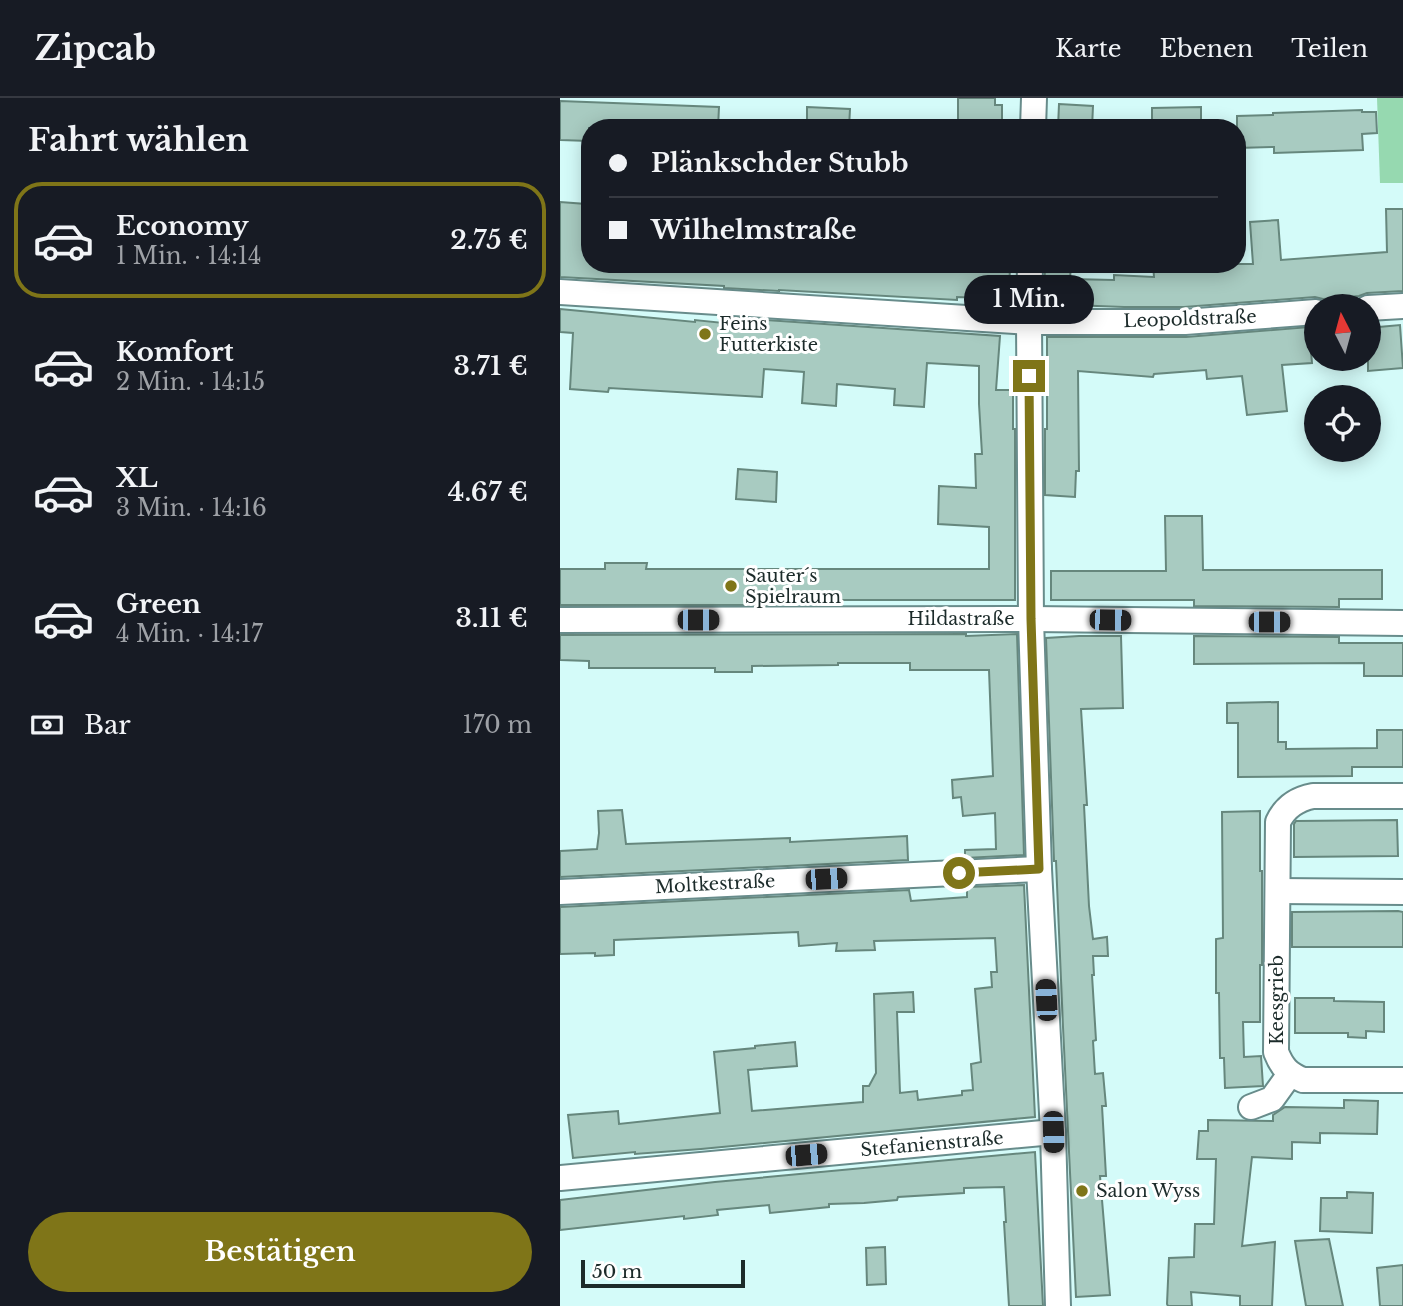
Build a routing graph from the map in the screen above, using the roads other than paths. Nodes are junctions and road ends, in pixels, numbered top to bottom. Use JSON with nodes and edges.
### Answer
{"nodes":[{"id":1,"x":1034,"y":98,"type":"edge"},
{"id":2,"x":1033,"y":119,"type":"edge"},
{"id":3,"x":1030,"y":273,"type":"edge"},
{"id":4,"x":560,"y":292,"type":"edge"},
{"id":5,"x":1403,"y":306,"type":"edge"},
{"id":6,"x":1381,"y":307,"type":"edge"},
{"id":7,"x":1304,"y":313,"type":"edge"},
{"id":8,"x":1029,"y":322,"type":"junction"},
{"id":9,"x":1031,"y":619,"type":"junction"},
{"id":10,"x":560,"y":620,"type":"edge"},
{"id":11,"x":1403,"y":623,"type":"edge"},
{"id":12,"x":1403,"y":796,"type":"edge"},
{"id":13,"x":1039,"y":869,"type":"junction"},
{"id":14,"x":1278,"y":891,"type":"junction"},
{"id":15,"x":560,"y":892,"type":"edge"},
{"id":16,"x":1403,"y":892,"type":"edge"},
{"id":17,"x":1290,"y":1074,"type":"junction"},
{"id":18,"x":1403,"y":1080,"type":"edge"},
{"id":19,"x":1251,"y":1107,"type":"dead end"},
{"id":20,"x":1053,"y":1132,"type":"junction"},
{"id":21,"x":560,"y":1178,"type":"edge"},
{"id":22,"x":1058,"y":1306,"type":"edge"}],
"edges":[{"from":1,"to":2,"type":"street"},
{"from":3,"to":8,"type":"street"},
{"from":4,"to":8,"type":"street","name":"Leopoldstraße"},
{"from":5,"to":6,"type":"street"},
{"from":7,"to":8,"type":"street","name":"Leopoldstraße"},
{"from":8,"to":9,"type":"street"},
{"from":9,"to":10,"type":"street","name":"Hildastraße"},
{"from":9,"to":11,"type":"street","name":"Hildastraße"},
{"from":9,"to":13,"type":"street"},
{"from":12,"to":14,"type":"street","name":"Keesgrieb"},
{"from":13,"to":15,"type":"street","name":"Moltkestraße"},
{"from":13,"to":20,"type":"street"},
{"from":14,"to":16,"type":"street"},
{"from":14,"to":17,"type":"street","name":"Keesgrieb"},
{"from":17,"to":18,"type":"street"},
{"from":17,"to":19,"type":"street"},
{"from":20,"to":21,"type":"street","name":"Stefanienstraße"},
{"from":20,"to":22,"type":"street"}]}
